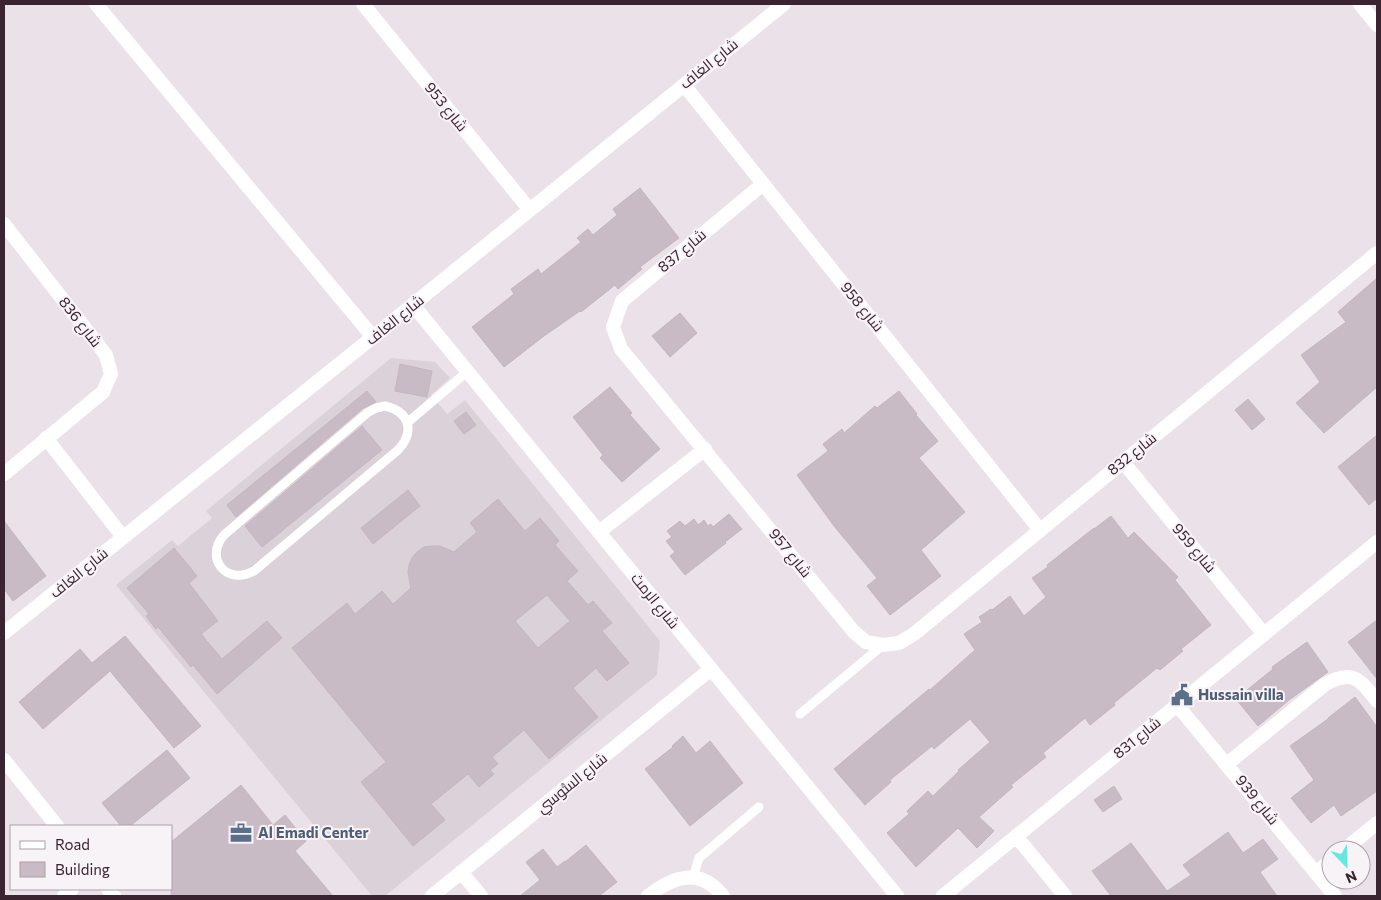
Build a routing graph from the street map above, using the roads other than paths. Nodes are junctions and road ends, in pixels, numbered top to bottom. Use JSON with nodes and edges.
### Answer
{"nodes":[{"id":1,"x":96,"y":4,"type":"edge"},
{"id":2,"x":363,"y":4,"type":"edge"},
{"id":3,"x":784,"y":4,"type":"edge"},
{"id":4,"x":1360,"y":4,"type":"edge"},
{"id":5,"x":1377,"y":25,"type":"edge"},
{"id":6,"x":684,"y":85,"type":"junction"},
{"id":7,"x":763,"y":184,"type":"junction"},
{"id":8,"x":530,"y":210,"type":"junction"},
{"id":9,"x":4,"y":224,"type":"edge"},
{"id":10,"x":1377,"y":253,"type":"edge"},
{"id":11,"x":413,"y":305,"type":"junction"},
{"id":12,"x":613,"y":327,"type":"joint"},
{"id":13,"x":373,"y":338,"type":"junction"},
{"id":14,"x":468,"y":371,"type":"junction"},
{"id":15,"x":407,"y":423,"type":"junction"},
{"id":16,"x":46,"y":438,"type":"junction"},
{"id":17,"x":705,"y":449,"type":"junction"},
{"id":18,"x":1123,"y":462,"type":"junction"},
{"id":19,"x":4,"y":474,"type":"edge"},
{"id":20,"x":1040,"y":530,"type":"junction"},
{"id":21,"x":599,"y":532,"type":"junction"},
{"id":22,"x":124,"y":537,"type":"junction"},
{"id":23,"x":1377,"y":542,"type":"edge"},
{"id":24,"x":4,"y":633,"type":"edge"},
{"id":25,"x":1264,"y":634,"type":"junction"},
{"id":26,"x":883,"y":646,"type":"junction"},
{"id":27,"x":711,"y":669,"type":"junction"},
{"id":28,"x":1377,"y":701,"type":"edge"},
{"id":29,"x":1177,"y":705,"type":"junction"},
{"id":30,"x":800,"y":714,"type":"dead end"},
{"id":31,"x":4,"y":760,"type":"edge"},
{"id":32,"x":1227,"y":764,"type":"junction"},
{"id":33,"x":759,"y":807,"type":"dead end"},
{"id":34,"x":1377,"y":823,"type":"edge"},
{"id":35,"x":56,"y":825,"type":"edge"},
{"id":36,"x":1016,"y":836,"type":"junction"},
{"id":37,"x":1356,"y":840,"type":"edge"},
{"id":38,"x":1321,"y":869,"type":"edge"},
{"id":39,"x":461,"y":872,"type":"junction"},
{"id":40,"x":1316,"y":873,"type":"junction"},
{"id":41,"x":692,"y":877,"type":"junction"},
{"id":42,"x":432,"y":896,"type":"edge"},
{"id":43,"x":481,"y":896,"type":"edge"},
{"id":44,"x":648,"y":896,"type":"edge"},
{"id":45,"x":723,"y":896,"type":"edge"},
{"id":46,"x":897,"y":896,"type":"edge"},
{"id":47,"x":943,"y":896,"type":"edge"},
{"id":48,"x":1065,"y":896,"type":"edge"},
{"id":49,"x":1335,"y":896,"type":"edge"}],
"edges":[{"from":1,"to":13,"type":"street"},
{"from":2,"to":8,"type":"street","name":"شارع 953"},
{"from":3,"to":6,"type":"street","name":"شارع الغاف"},
{"from":4,"to":5,"type":"street"},
{"from":6,"to":7,"type":"street","name":"شارع 958"},
{"from":6,"to":8,"type":"street","name":"شارع الغاف"},
{"from":7,"to":12,"type":"street","name":"شارع 837"},
{"from":7,"to":20,"type":"street","name":"شارع 958"},
{"from":8,"to":11,"type":"street","name":"شارع الغاف"},
{"from":9,"to":16,"type":"street","name":"شارع 836"},
{"from":10,"to":18,"type":"street","name":"شارع 832"},
{"from":11,"to":13,"type":"street","name":"شارع الغاف"},
{"from":11,"to":14,"type":"street","name":"شارع الرمث"},
{"from":12,"to":17,"type":"street","name":"شارع 957"},
{"from":13,"to":22,"type":"street","name":"شارع الغاف"},
{"from":14,"to":15,"type":"lane"},
{"from":14,"to":21,"type":"street","name":"شارع الرمث"},
{"from":15,"to":15,"type":"lane"},
{"from":16,"to":19,"type":"street","name":"شارع 836"},
{"from":16,"to":22,"type":"street"},
{"from":17,"to":21,"type":"street"},
{"from":17,"to":26,"type":"street","name":"شارع 957"},
{"from":18,"to":20,"type":"street","name":"شارع 832"},
{"from":18,"to":25,"type":"street","name":"شارع 959"},
{"from":20,"to":26,"type":"street","name":"شارع 832"},
{"from":21,"to":27,"type":"street","name":"شارع الرمث"},
{"from":22,"to":24,"type":"street","name":"شارع الغاف"},
{"from":23,"to":25,"type":"street","name":"شارع 831"},
{"from":25,"to":29,"type":"street","name":"شارع 831"},
{"from":26,"to":30,"type":"lane"},
{"from":27,"to":39,"type":"street","name":"شارع السُّوسي"},
{"from":27,"to":46,"type":"street","name":"شارع الرمث"},
{"from":28,"to":32,"type":"street"},
{"from":29,"to":32,"type":"street","name":"شارع 939"},
{"from":29,"to":36,"type":"street","name":"شارع 831"},
{"from":31,"to":35,"type":"street"},
{"from":32,"to":40,"type":"street","name":"شارع 939"},
{"from":33,"to":41,"type":"lane"},
{"from":34,"to":37,"type":"street"},
{"from":36,"to":47,"type":"street","name":"شارع 831"},
{"from":36,"to":48,"type":"street"},
{"from":38,"to":40,"type":"street"},
{"from":39,"to":42,"type":"street","name":"شارع السُّوسي"},
{"from":39,"to":43,"type":"street"},
{"from":40,"to":49,"type":"street","name":"شارع 939"},
{"from":41,"to":44,"type":"street"},
{"from":41,"to":45,"type":"street"}]}
